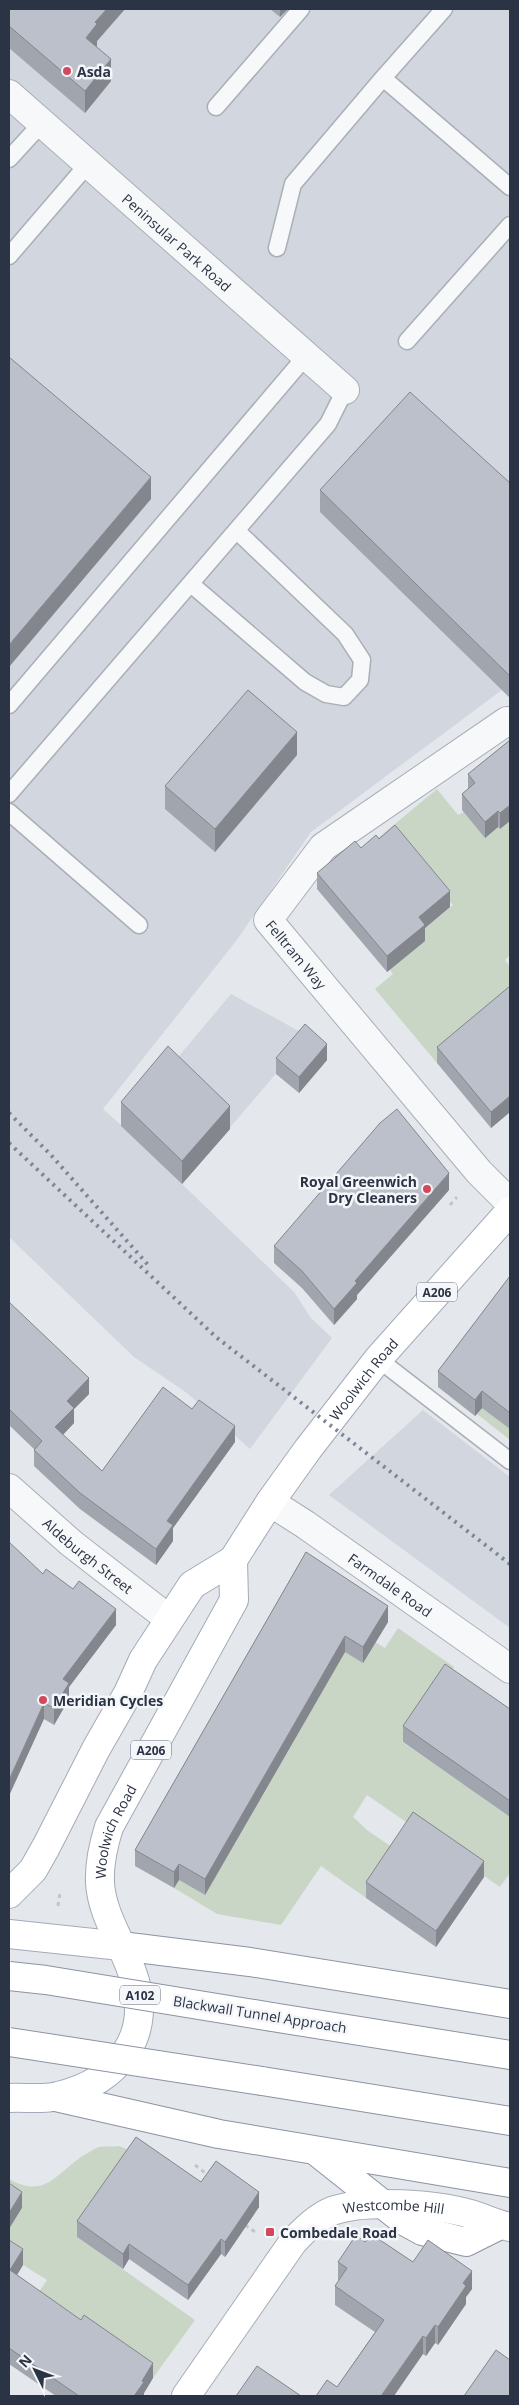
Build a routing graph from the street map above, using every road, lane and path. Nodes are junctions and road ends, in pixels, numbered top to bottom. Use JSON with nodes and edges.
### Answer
{"nodes":[{"id":1,"x":301,"y":9,"type":"edge"},
{"id":2,"x":444,"y":9,"type":"edge"},
{"id":3,"x":384,"y":78,"type":"junction"},
{"id":4,"x":9,"y":94,"type":"edge"},
{"id":5,"x":216,"y":107,"type":"dead end"},
{"id":6,"x":42,"y":123,"type":"junction"},
{"id":7,"x":9,"y":160,"type":"edge"},
{"id":8,"x":88,"y":164,"type":"junction"},
{"id":9,"x":510,"y":187,"type":"edge"},
{"id":10,"x":510,"y":225,"type":"edge"},
{"id":11,"x":277,"y":248,"type":"dead end"},
{"id":12,"x":9,"y":256,"type":"edge"},
{"id":13,"x":407,"y":341,"type":"dead end"},
{"id":14,"x":306,"y":356,"type":"junction"},
{"id":15,"x":345,"y":390,"type":"joint"},
{"id":16,"x":237,"y":531,"type":"junction"},
{"id":17,"x":191,"y":584,"type":"junction"},
{"id":18,"x":9,"y":705,"type":"edge"},
{"id":19,"x":507,"y":721,"type":"dead end"},
{"id":20,"x":9,"y":794,"type":"edge"},
{"id":21,"x":9,"y":812,"type":"edge"},
{"id":22,"x":139,"y":925,"type":"dead end"},
{"id":23,"x":455,"y":1198,"type":"dead end"},
{"id":24,"x":510,"y":1203,"type":"edge"},
{"id":25,"x":450,"y":1205,"type":"dead end"},
{"id":26,"x":510,"y":1211,"type":"edge"},
{"id":27,"x":378,"y":1359,"type":"junction"},
{"id":28,"x":510,"y":1461,"type":"edge"},
{"id":29,"x":9,"y":1488,"type":"edge"},
{"id":30,"x":270,"y":1502,"type":"junction"},
{"id":31,"x":233,"y":1560,"type":"junction"},
{"id":32,"x":169,"y":1619,"type":"junction"},
{"id":33,"x":510,"y":1669,"type":"edge"},
{"id":34,"x":9,"y":1894,"type":"edge"},
{"id":35,"x":9,"y":1934,"type":"edge"},
{"id":36,"x":120,"y":1946,"type":"junction"},
{"id":37,"x":9,"y":1976,"type":"edge"},
{"id":38,"x":510,"y":2004,"type":"edge"},
{"id":39,"x":9,"y":2042,"type":"edge"},
{"id":40,"x":510,"y":2055,"type":"edge"},
{"id":41,"x":56,"y":2097,"type":"junction"},
{"id":42,"x":9,"y":2098,"type":"edge"},
{"id":43,"x":510,"y":2121,"type":"edge"},
{"id":44,"x":316,"y":2151,"type":"junction"},
{"id":45,"x":197,"y":2166,"type":"dead end"},
{"id":46,"x":204,"y":2183,"type":"edge"},
{"id":47,"x":510,"y":2183,"type":"edge"},
{"id":48,"x":384,"y":2205,"type":"junction"},
{"id":49,"x":239,"y":2221,"type":"edge"},
{"id":50,"x":505,"y":2226,"type":"edge"},
{"id":51,"x":261,"y":2236,"type":"dead end"},
{"id":52,"x":186,"y":2396,"type":"edge"}],
"edges":[{"from":1,"to":5,"type":"lane"},
{"from":2,"to":3,"type":"lane"},
{"from":3,"to":9,"type":"lane"},
{"from":3,"to":11,"type":"lane"},
{"from":4,"to":6,"type":"street","name":"Peninsular Park Road"},
{"from":6,"to":7,"type":"lane"},
{"from":6,"to":8,"type":"street","name":"Peninsular Park Road"},
{"from":8,"to":12,"type":"lane"},
{"from":8,"to":14,"type":"street","name":"Peninsular Park Road"},
{"from":10,"to":13,"type":"lane"},
{"from":14,"to":15,"type":"street","name":"Peninsular Park Road"},
{"from":14,"to":18,"type":"lane"},
{"from":15,"to":16,"type":"lane"},
{"from":16,"to":17,"type":"lane"},
{"from":16,"to":17,"type":"lane"},
{"from":17,"to":20,"type":"lane"},
{"from":19,"to":24,"type":"street","name":"Felltram Way"},
{"from":21,"to":22,"type":"lane"},
{"from":23,"to":25,"type":"path"},
{"from":26,"to":27,"type":"main road","name":"Woolwich Road","number":"A206"},
{"from":27,"to":28,"type":"lane"},
{"from":27,"to":30,"type":"main road","name":"Woolwich Road","number":"A206"},
{"from":29,"to":32,"type":"street","name":"Aldeburgh Street"},
{"from":30,"to":31,"type":"main road","name":"Woolwich Road","number":"A206"},
{"from":30,"to":33,"type":"street","name":"Farmdale Road"},
{"from":31,"to":32,"type":"main road","name":"Woolwich Road","number":"A206"},
{"from":31,"to":36,"type":"main road","name":"Woolwich Road","number":"A206"},
{"from":32,"to":34,"type":"main road","name":"Woolwich Road","number":"A206"},
{"from":35,"to":36,"type":"main road"},
{"from":36,"to":38,"type":"main road"},
{"from":36,"to":41,"type":"main road","name":"Woolwich Road","number":"A206"},
{"from":37,"to":40,"type":"main road","name":"Blackwall Tunnel Approach","number":"A102","bridge":true},
{"from":39,"to":43,"type":"main road","bridge":true},
{"from":41,"to":42,"type":"main road","name":"Woolwich Road","number":"A206"},
{"from":41,"to":44,"type":"main road"},
{"from":44,"to":47,"type":"main road"},
{"from":44,"to":48,"type":"main road"},
{"from":45,"to":46,"type":"path"},
{"from":48,"to":50,"type":"main road"},
{"from":48,"to":52,"type":"main road","name":"Westcombe Hill"},
{"from":49,"to":51,"type":"path"}]}
